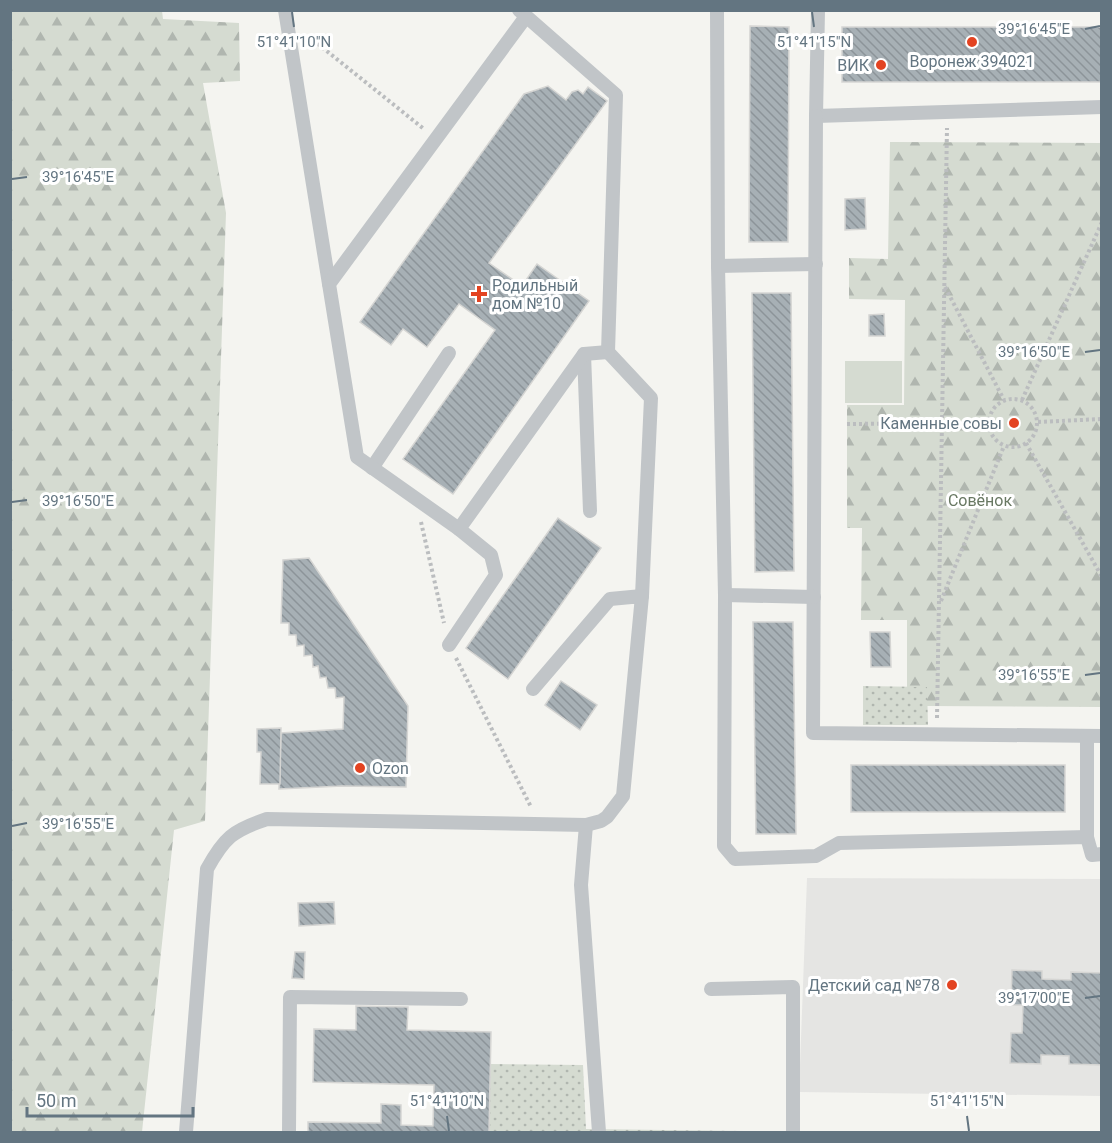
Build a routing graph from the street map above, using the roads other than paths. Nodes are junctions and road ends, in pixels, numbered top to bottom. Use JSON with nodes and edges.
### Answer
{"nodes":[{"id":1,"x":717,"y":10,"type":"edge"},
{"id":2,"x":818,"y":10,"type":"edge"},
{"id":3,"x":286,"y":14,"type":"edge"},
{"id":4,"x":522,"y":14,"type":"edge"},
{"id":5,"x":1101,"y":107,"type":"edge"},
{"id":6,"x":816,"y":116,"type":"junction"},
{"id":7,"x":816,"y":264,"type":"junction"},
{"id":8,"x":718,"y":266,"type":"junction"},
{"id":9,"x":329,"y":284,"type":"junction"},
{"id":10,"x":608,"y":352,"type":"junction"},
{"id":11,"x":449,"y":353,"type":"dead end"},
{"id":12,"x":584,"y":354,"type":"junction"},
{"id":13,"x":372,"y":468,"type":"junction"},
{"id":14,"x":590,"y":511,"type":"dead end"},
{"id":15,"x":459,"y":529,"type":"junction"},
{"id":16,"x":642,"y":596,"type":"junction"},
{"id":17,"x":725,"y":596,"type":"junction"},
{"id":18,"x":814,"y":597,"type":"junction"},
{"id":19,"x":449,"y":645,"type":"road end"},
{"id":20,"x":533,"y":689,"type":"dead end"},
{"id":21,"x":1087,"y":736,"type":"junction"},
{"id":22,"x":1101,"y":736,"type":"edge"},
{"id":23,"x":586,"y":825,"type":"junction"},
{"id":24,"x":1087,"y":837,"type":"junction"},
{"id":25,"x":1101,"y":854,"type":"edge"},
{"id":26,"x":711,"y":989,"type":"dead end"},
{"id":27,"x":461,"y":999,"type":"dead end"},
{"id":28,"x":186,"y":1132,"type":"edge"},
{"id":29,"x":289,"y":1132,"type":"edge"},
{"id":30,"x":599,"y":1132,"type":"edge"},
{"id":31,"x":793,"y":1132,"type":"edge"}],
"edges":[{"from":1,"to":8,"type":"lane"},
{"from":2,"to":6,"type":"lane"},
{"from":3,"to":9,"type":"lane"},
{"from":4,"to":9,"type":"lane"},
{"from":4,"to":10,"type":"lane"},
{"from":5,"to":6,"type":"lane"},
{"from":6,"to":7,"type":"lane"},
{"from":7,"to":8,"type":"lane"},
{"from":7,"to":18,"type":"lane"},
{"from":8,"to":17,"type":"lane"},
{"from":9,"to":13,"type":"lane"},
{"from":10,"to":12,"type":"lane"},
{"from":10,"to":16,"type":"lane"},
{"from":11,"to":13,"type":"lane"},
{"from":12,"to":14,"type":"lane"},
{"from":12,"to":15,"type":"lane"},
{"from":13,"to":15,"type":"lane"},
{"from":15,"to":19,"type":"lane"},
{"from":16,"to":20,"type":"lane"},
{"from":16,"to":23,"type":"lane"},
{"from":17,"to":18,"type":"lane"},
{"from":17,"to":24,"type":"lane"},
{"from":18,"to":21,"type":"lane"},
{"from":21,"to":22,"type":"lane"},
{"from":21,"to":24,"type":"lane"},
{"from":23,"to":28,"type":"lane"},
{"from":23,"to":30,"type":"lane"},
{"from":24,"to":25,"type":"lane"},
{"from":26,"to":31,"type":"lane"},
{"from":27,"to":29,"type":"lane"}]}
